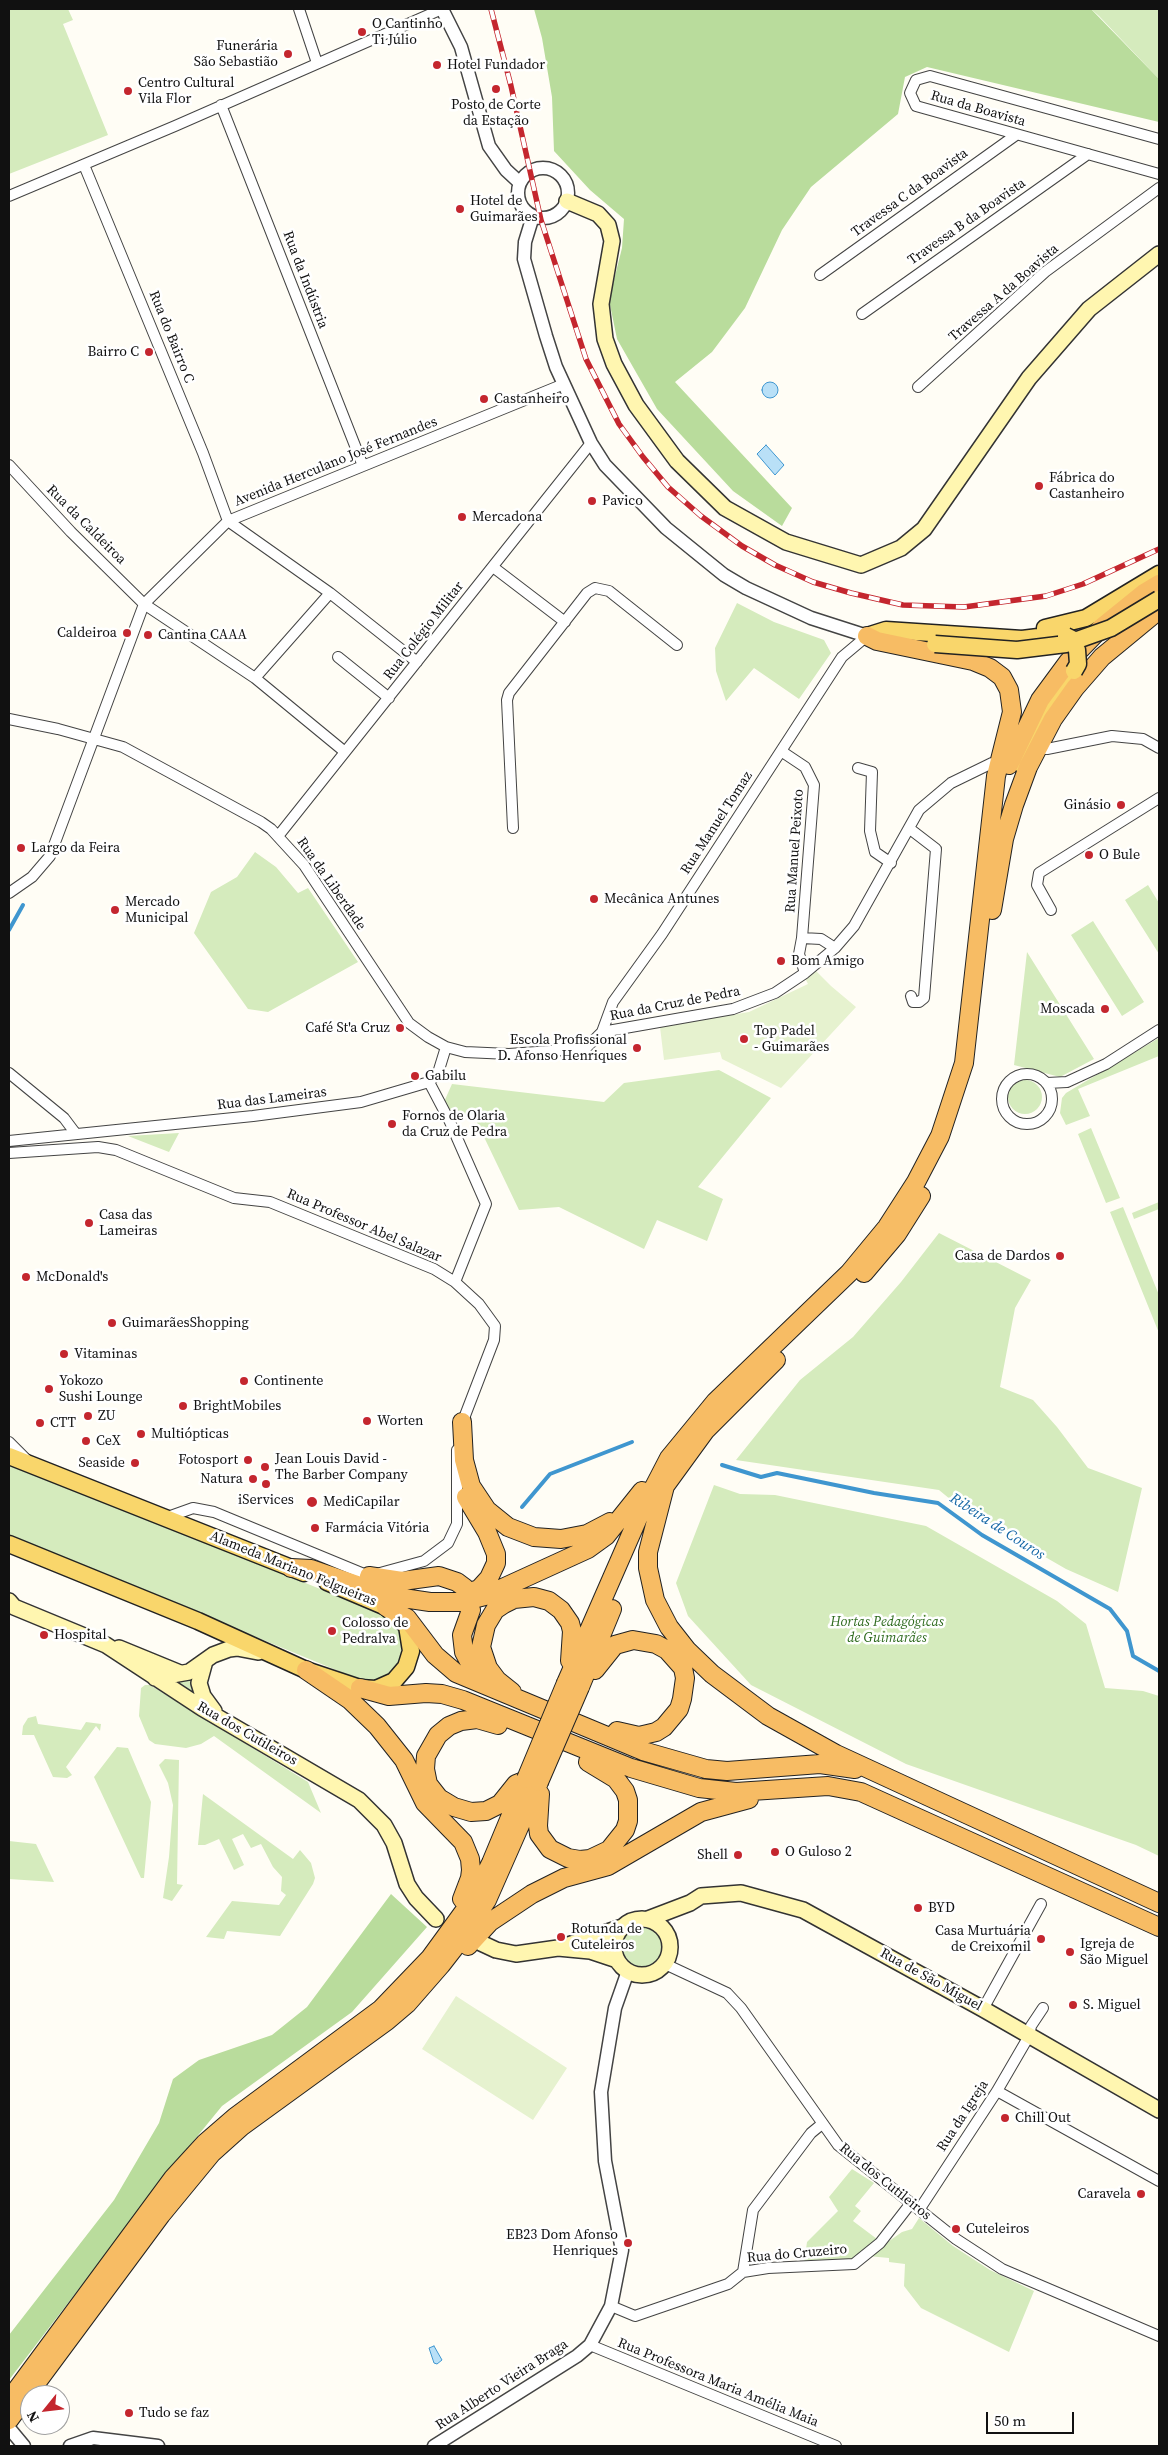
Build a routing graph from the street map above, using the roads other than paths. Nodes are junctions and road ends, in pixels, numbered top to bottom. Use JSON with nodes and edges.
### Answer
{"nodes":[{"id":1,"x":299,"y":9,"type":"edge"},
{"id":2,"x":442,"y":9,"type":"edge"},
{"id":3,"x":317,"y":64,"type":"junction"},
{"id":4,"x":221,"y":105,"type":"junction"},
{"id":5,"x":1016,"y":135,"type":"junction"},
{"id":6,"x":1159,"y":139,"type":"edge"},
{"id":7,"x":1088,"y":154,"type":"junction"},
{"id":8,"x":84,"y":165,"type":"junction"},
{"id":9,"x":1159,"y":174,"type":"edge"},
{"id":10,"x":520,"y":183,"type":"junction"},
{"id":11,"x":1159,"y":188,"type":"edge"},
{"id":12,"x":9,"y":196,"type":"edge"},
{"id":13,"x":567,"y":201,"type":"junction"},
{"id":14,"x":533,"y":216,"type":"junction"},
{"id":15,"x":1159,"y":254,"type":"edge"},
{"id":16,"x":820,"y":275,"type":"dead end"},
{"id":17,"x":862,"y":314,"type":"dead end"},
{"id":18,"x":564,"y":384,"type":"junction"},
{"id":19,"x":918,"y":387,"type":"dead end"},
{"id":20,"x":591,"y":443,"type":"junction"},
{"id":21,"x":9,"y":465,"type":"edge"},
{"id":22,"x":363,"y":466,"type":"junction"},
{"id":23,"x":228,"y":521,"type":"junction"},
{"id":24,"x":493,"y":566,"type":"junction"},
{"id":25,"x":1159,"y":574,"type":"edge"},
{"id":26,"x":1159,"y":584,"type":"edge"},
{"id":27,"x":330,"y":593,"type":"junction"},
{"id":28,"x":1159,"y":599,"type":"edge"},
{"id":29,"x":144,"y":604,"type":"junction"},
{"id":30,"x":1159,"y":610,"type":"edge"},
{"id":31,"x":565,"y":622,"type":"junction"},
{"id":32,"x":867,"y":636,"type":"junction"},
{"id":33,"x":1001,"y":638,"type":"junction"},
{"id":34,"x":677,"y":644,"type":"dead end"},
{"id":35,"x":338,"y":657,"type":"dead end"},
{"id":36,"x":417,"y":662,"type":"junction"},
{"id":37,"x":255,"y":678,"type":"junction"},
{"id":38,"x":389,"y":698,"type":"junction"},
{"id":39,"x":9,"y":719,"type":"edge"},
{"id":40,"x":93,"y":738,"type":"junction"},
{"id":41,"x":1159,"y":748,"type":"edge"},
{"id":42,"x":1047,"y":749,"type":"dead end"},
{"id":43,"x":781,"y":751,"type":"junction"},
{"id":44,"x":345,"y":752,"type":"junction"},
{"id":45,"x":992,"y":763,"type":"dead end"},
{"id":46,"x":858,"y":768,"type":"dead end"},
{"id":47,"x":1159,"y":798,"type":"edge"},
{"id":48,"x":1014,"y":805,"type":"junction"},
{"id":49,"x":992,"y":808,"type":"junction"},
{"id":50,"x":513,"y":828,"type":"dead end"},
{"id":51,"x":910,"y":829,"type":"junction"},
{"id":52,"x":278,"y":835,"type":"junction"},
{"id":53,"x":891,"y":863,"type":"junction"},
{"id":54,"x":9,"y":893,"type":"edge"},
{"id":55,"x":1051,"y":910,"type":"dead end"},
{"id":56,"x":802,"y":938,"type":"junction"},
{"id":57,"x":835,"y":948,"type":"junction"},
{"id":58,"x":805,"y":973,"type":"junction"},
{"id":59,"x":911,"y":996,"type":"dead end"},
{"id":60,"x":1159,"y":1030,"type":"edge"},
{"id":61,"x":602,"y":1032,"type":"junction"},
{"id":62,"x":446,"y":1047,"type":"junction"},
{"id":63,"x":9,"y":1074,"type":"edge"},
{"id":64,"x":429,"y":1082,"type":"junction"},
{"id":65,"x":1067,"y":1082,"type":"junction"},
{"id":66,"x":1047,"y":1083,"type":"junction"},
{"id":67,"x":1053,"y":1099,"type":"junction"},
{"id":68,"x":76,"y":1134,"type":"junction"},
{"id":69,"x":9,"y":1141,"type":"edge"},
{"id":70,"x":9,"y":1153,"type":"edge"},
{"id":71,"x":455,"y":1282,"type":"junction"},
{"id":72,"x":462,"y":1422,"type":"junction"},
{"id":73,"x":9,"y":1442,"type":"edge"},
{"id":74,"x":9,"y":1456,"type":"edge"},
{"id":75,"x":456,"y":1458,"type":"junction"},
{"id":76,"x":32,"y":1465,"type":"junction"},
{"id":77,"x":660,"y":1483,"type":"junction"},
{"id":78,"x":638,"y":1493,"type":"junction"},
{"id":79,"x":165,"y":1518,"type":"junction"},
{"id":80,"x":9,"y":1544,"type":"edge"},
{"id":81,"x":290,"y":1568,"type":"junction"},
{"id":82,"x":369,"y":1576,"type":"junction"},
{"id":83,"x":465,"y":1588,"type":"dead end"},
{"id":84,"x":417,"y":1600,"type":"junction"},
{"id":85,"x":9,"y":1601,"type":"edge"},
{"id":86,"x":386,"y":1607,"type":"junction"},
{"id":87,"x":471,"y":1610,"type":"dead end"},
{"id":88,"x":106,"y":1645,"type":"junction"},
{"id":89,"x":274,"y":1656,"type":"junction"},
{"id":90,"x":205,"y":1661,"type":"junction"},
{"id":91,"x":306,"y":1670,"type":"junction"},
{"id":92,"x":180,"y":1673,"type":"junction"},
{"id":93,"x":155,"y":1678,"type":"junction"},
{"id":94,"x":497,"y":1680,"type":"junction"},
{"id":95,"x":573,"y":1685,"type":"junction"},
{"id":96,"x":360,"y":1688,"type":"junction"},
{"id":97,"x":518,"y":1697,"type":"junction"},
{"id":98,"x":218,"y":1715,"type":"junction"},
{"id":99,"x":520,"y":1725,"type":"junction"},
{"id":100,"x":583,"y":1726,"type":"junction"},
{"id":101,"x":573,"y":1746,"type":"junction"},
{"id":102,"x":533,"y":1781,"type":"junction"},
{"id":103,"x":772,"y":1790,"type":"junction"},
{"id":104,"x":912,"y":1790,"type":"junction"},
{"id":105,"x":1159,"y":1903,"type":"edge"},
{"id":106,"x":690,"y":1904,"type":"junction"},
{"id":107,"x":1041,"y":1904,"type":"dead end"},
{"id":108,"x":436,"y":1919,"type":"dead end"},
{"id":109,"x":648,"y":1919,"type":"junction"},
{"id":110,"x":622,"y":1927,"type":"junction"},
{"id":111,"x":1159,"y":1927,"type":"edge"},
{"id":112,"x":668,"y":1936,"type":"junction"},
{"id":113,"x":481,"y":1943,"type":"dead end"},
{"id":114,"x":558,"y":1948,"type":"junction"},
{"id":115,"x":617,"y":1960,"type":"junction"},
{"id":116,"x":436,"y":1962,"type":"junction"},
{"id":117,"x":665,"y":1964,"type":"junction"},
{"id":118,"x":628,"y":1971,"type":"junction"},
{"id":119,"x":1044,"y":2008,"type":"dead end"},
{"id":120,"x":983,"y":2009,"type":"junction"},
{"id":121,"x":1029,"y":2036,"type":"junction"},
{"id":122,"x":997,"y":2091,"type":"junction"},
{"id":123,"x":1159,"y":2110,"type":"edge"},
{"id":124,"x":822,"y":2124,"type":"junction"},
{"id":125,"x":1159,"y":2181,"type":"edge"},
{"id":126,"x":911,"y":2204,"type":"junction"},
{"id":127,"x":919,"y":2210,"type":"junction"},
{"id":128,"x":743,"y":2272,"type":"junction"},
{"id":129,"x":611,"y":2306,"type":"junction"},
{"id":130,"x":1159,"y":2336,"type":"edge"},
{"id":131,"x":590,"y":2344,"type":"junction"},
{"id":132,"x":9,"y":2400,"type":"edge"},
{"id":133,"x":9,"y":2420,"type":"edge"},
{"id":134,"x":9,"y":2428,"type":"edge"},
{"id":135,"x":23,"y":2444,"type":"edge"},
{"id":136,"x":70,"y":2446,"type":"edge"},
{"id":137,"x":158,"y":2446,"type":"edge"},
{"id":138,"x":434,"y":2446,"type":"edge"},
{"id":139,"x":836,"y":2446,"type":"edge"}],
"edges":[{"from":1,"to":3,"type":"street"},
{"from":2,"to":3,"type":"street"},
{"from":2,"to":10,"type":"street"},
{"from":3,"to":4,"type":"street"},
{"from":4,"to":8,"type":"street"},
{"from":4,"to":22,"type":"street","name":"Rua da Indústria"},
{"from":5,"to":6,"type":"street","name":"Rua da Boavista"},
{"from":5,"to":7,"type":"street","name":"Rua da Boavista"},
{"from":5,"to":16,"type":"street","name":"Travessa C da Boavista"},
{"from":7,"to":9,"type":"street","name":"Rua da Boavista"},
{"from":7,"to":17,"type":"street","name":"Travessa B da Boavista"},
{"from":8,"to":12,"type":"street"},
{"from":8,"to":23,"type":"street","name":"Rua do Bairro C"},
{"from":10,"to":13,"type":"street"},
{"from":10,"to":14,"type":"street"},
{"from":11,"to":19,"type":"street","name":"Travessa A da Boavista"},
{"from":13,"to":14,"type":"street"},
{"from":13,"to":15,"type":"main road"},
{"from":14,"to":18,"type":"street"},
{"from":18,"to":20,"type":"street"},
{"from":18,"to":22,"type":"street","name":"Avenida Herculano José Fernandes"},
{"from":20,"to":24,"type":"street","name":"Rua Colégio Militar"},
{"from":20,"to":32,"type":"street"},
{"from":21,"to":29,"type":"street","name":"Rua da Caldeiroa"},
{"from":22,"to":23,"type":"street","name":"Avenida Herculano José Fernandes"},
{"from":23,"to":27,"type":"street"},
{"from":23,"to":29,"type":"street","name":"Avenida Herculano José Fernandes"},
{"from":24,"to":31,"type":"street"},
{"from":24,"to":36,"type":"street","name":"Rua Colégio Militar"},
{"from":25,"to":33,"type":"main road"},
{"from":26,"to":49,"type":"highway"},
{"from":27,"to":36,"type":"street"},
{"from":27,"to":37,"type":"street"},
{"from":28,"to":32,"type":"main road","bridge":true},
{"from":29,"to":37,"type":"street","name":"Rua da Caldeiroa"},
{"from":29,"to":40,"type":"street"},
{"from":30,"to":48,"type":"highway"},
{"from":31,"to":34,"type":"street"},
{"from":31,"to":50,"type":"street"},
{"from":32,"to":33,"type":"main road"},
{"from":32,"to":43,"type":"street","name":"Rua Manuel Tomaz"},
{"from":32,"to":49,"type":"highway"},
{"from":33,"to":48,"type":"main road","bridge":true},
{"from":35,"to":38,"type":"street"},
{"from":36,"to":38,"type":"street","name":"Rua Colégio Militar"},
{"from":37,"to":44,"type":"street","name":"Rua da Caldeiroa"},
{"from":38,"to":44,"type":"street","name":"Rua Colégio Militar"},
{"from":39,"to":40,"type":"street","name":"Rua da Liberdade"},
{"from":40,"to":52,"type":"street","name":"Rua da Liberdade"},
{"from":40,"to":54,"type":"street"},
{"from":41,"to":42,"type":"street"},
{"from":43,"to":56,"type":"street","name":"Rua Manuel Peixoto"},
{"from":43,"to":61,"type":"street","name":"Rua Manuel Tomaz"},
{"from":44,"to":52,"type":"street","name":"Rua Colégio Militar"},
{"from":45,"to":51,"type":"street","name":"Rua da Cruz de Pedra"},
{"from":46,"to":53,"type":"street"},
{"from":47,"to":55,"type":"street"},
{"from":48,"to":77,"type":"highway"},
{"from":49,"to":77,"type":"highway"},
{"from":51,"to":53,"type":"street","name":"Rua da Cruz de Pedra"},
{"from":51,"to":59,"type":"street"},
{"from":52,"to":62,"type":"street","name":"Rua da Liberdade"},
{"from":53,"to":57,"type":"street","name":"Rua da Cruz de Pedra"},
{"from":56,"to":57,"type":"street"},
{"from":56,"to":58,"type":"street","name":"Rua Manuel Peixoto"},
{"from":57,"to":58,"type":"street","name":"Rua da Cruz de Pedra"},
{"from":58,"to":61,"type":"street","name":"Rua da Cruz de Pedra"},
{"from":60,"to":65,"type":"street"},
{"from":61,"to":62,"type":"street","name":"Rua da Liberdade"},
{"from":62,"to":64,"type":"street"},
{"from":63,"to":68,"type":"street"},
{"from":64,"to":68,"type":"street","name":"Rua das Lameiras"},
{"from":64,"to":71,"type":"street"},
{"from":65,"to":66,"type":"street"},
{"from":65,"to":67,"type":"street"},
{"from":66,"to":67,"type":"street"},
{"from":66,"to":67,"type":"street"},
{"from":68,"to":69,"type":"street"},
{"from":70,"to":71,"type":"street","name":"Rua Professor Abel Salazar"},
{"from":71,"to":72,"type":"street","name":"Rua Professor Abel Salazar"},
{"from":72,"to":75,"type":"street","name":"Rua Professor Abel Salazar"},
{"from":72,"to":78,"type":"highway"},
{"from":73,"to":76,"type":"street"},
{"from":74,"to":76,"type":"main road","name":"Alameda Mariano Felgueiras"},
{"from":75,"to":82,"type":"street","name":"Rua Professor Abel Salazar"},
{"from":75,"to":84,"type":"highway"},
{"from":76,"to":79,"type":"main road","name":"Alameda Mariano Felgueiras"},
{"from":77,"to":78,"type":"highway"},
{"from":77,"to":95,"type":"highway"},
{"from":77,"to":104,"type":"highway"},
{"from":78,"to":84,"type":"highway"},
{"from":79,"to":81,"type":"main road","name":"Alameda Mariano Felgueiras"},
{"from":79,"to":82,"type":"street"},
{"from":80,"to":89,"type":"main road","name":"Alameda Mariano Felgueiras"},
{"from":81,"to":84,"type":"highway"},
{"from":81,"to":86,"type":"main road","name":"Alameda Mariano Felgueiras"},
{"from":82,"to":83,"type":"highway"},
{"from":85,"to":88,"type":"main road","name":"Rua dos Cutileiros"},
{"from":86,"to":96,"type":"main road","name":"Alameda Mariano Felgueiras"},
{"from":86,"to":97,"type":"highway"},
{"from":87,"to":94,"type":"highway"},
{"from":88,"to":92,"type":"main road"},
{"from":88,"to":93,"type":"main road","name":"Rua dos Cutileiros"},
{"from":89,"to":90,"type":"main road"},
{"from":89,"to":91,"type":"main road","name":"Alameda Mariano Felgueiras"},
{"from":90,"to":92,"type":"main road"},
{"from":90,"to":98,"type":"main road"},
{"from":91,"to":96,"type":"main road","name":"Alameda Mariano Felgueiras"},
{"from":91,"to":116,"type":"highway"},
{"from":92,"to":93,"type":"main road"},
{"from":93,"to":98,"type":"main road","name":"Rua dos Cutileiros"},
{"from":94,"to":95,"type":"highway"},
{"from":94,"to":97,"type":"highway"},
{"from":95,"to":100,"type":"highway"},
{"from":95,"to":102,"type":"highway","bridge":true},
{"from":96,"to":99,"type":"highway"},
{"from":97,"to":100,"type":"highway"},
{"from":98,"to":108,"type":"main road","name":"Rua dos Cutileiros"},
{"from":99,"to":101,"type":"highway"},
{"from":99,"to":102,"type":"highway"},
{"from":100,"to":104,"type":"highway"},
{"from":101,"to":102,"type":"highway"},
{"from":101,"to":103,"type":"highway"},
{"from":102,"to":116,"type":"highway"},
{"from":103,"to":111,"type":"highway"},
{"from":103,"to":116,"type":"highway"},
{"from":104,"to":105,"type":"highway"},
{"from":106,"to":109,"type":"main road","name":"Rua de São Miguel"},
{"from":106,"to":112,"type":"main road","name":"Rua de São Miguel"},
{"from":106,"to":120,"type":"main road","name":"Rua de São Miguel"},
{"from":107,"to":120,"type":"street"},
{"from":109,"to":110,"type":"main road"},
{"from":109,"to":112,"type":"main road"},
{"from":110,"to":114,"type":"main road"},
{"from":110,"to":115,"type":"main road"},
{"from":112,"to":117,"type":"main road"},
{"from":113,"to":114,"type":"main road"},
{"from":114,"to":115,"type":"main road"},
{"from":115,"to":118,"type":"main road"},
{"from":116,"to":132,"type":"highway"},
{"from":116,"to":133,"type":"highway"},
{"from":117,"to":118,"type":"main road"},
{"from":117,"to":124,"type":"street","name":"Rua dos Cutileiros"},
{"from":118,"to":129,"type":"street","name":"Rua Alberto Vieira Braga"},
{"from":119,"to":121,"type":"street","name":"Rua da Igreja"},
{"from":120,"to":121,"type":"main road","name":"Rua de São Miguel"},
{"from":121,"to":122,"type":"street","name":"Rua da Igreja"},
{"from":121,"to":123,"type":"main road","name":"Rua de São Miguel"},
{"from":122,"to":125,"type":"street"},
{"from":122,"to":127,"type":"street","name":"Rua da Igreja"},
{"from":124,"to":126,"type":"street","name":"Rua dos Cutileiros"},
{"from":124,"to":128,"type":"street"},
{"from":126,"to":127,"type":"street","name":"Rua dos Cutileiros"},
{"from":126,"to":128,"type":"street","name":"Rua do Cruzeiro"},
{"from":127,"to":130,"type":"street","name":"Rua dos Cutileiros"},
{"from":128,"to":129,"type":"street","name":"Rua do Cruzeiro"},
{"from":129,"to":131,"type":"street","name":"Rua Alberto Vieira Braga"},
{"from":131,"to":138,"type":"street","name":"Rua Alberto Vieira Braga"},
{"from":131,"to":139,"type":"street","name":"Rua Professora Maria Amélia Maia"},
{"from":134,"to":135,"type":"street"},
{"from":136,"to":137,"type":"street"}]}
